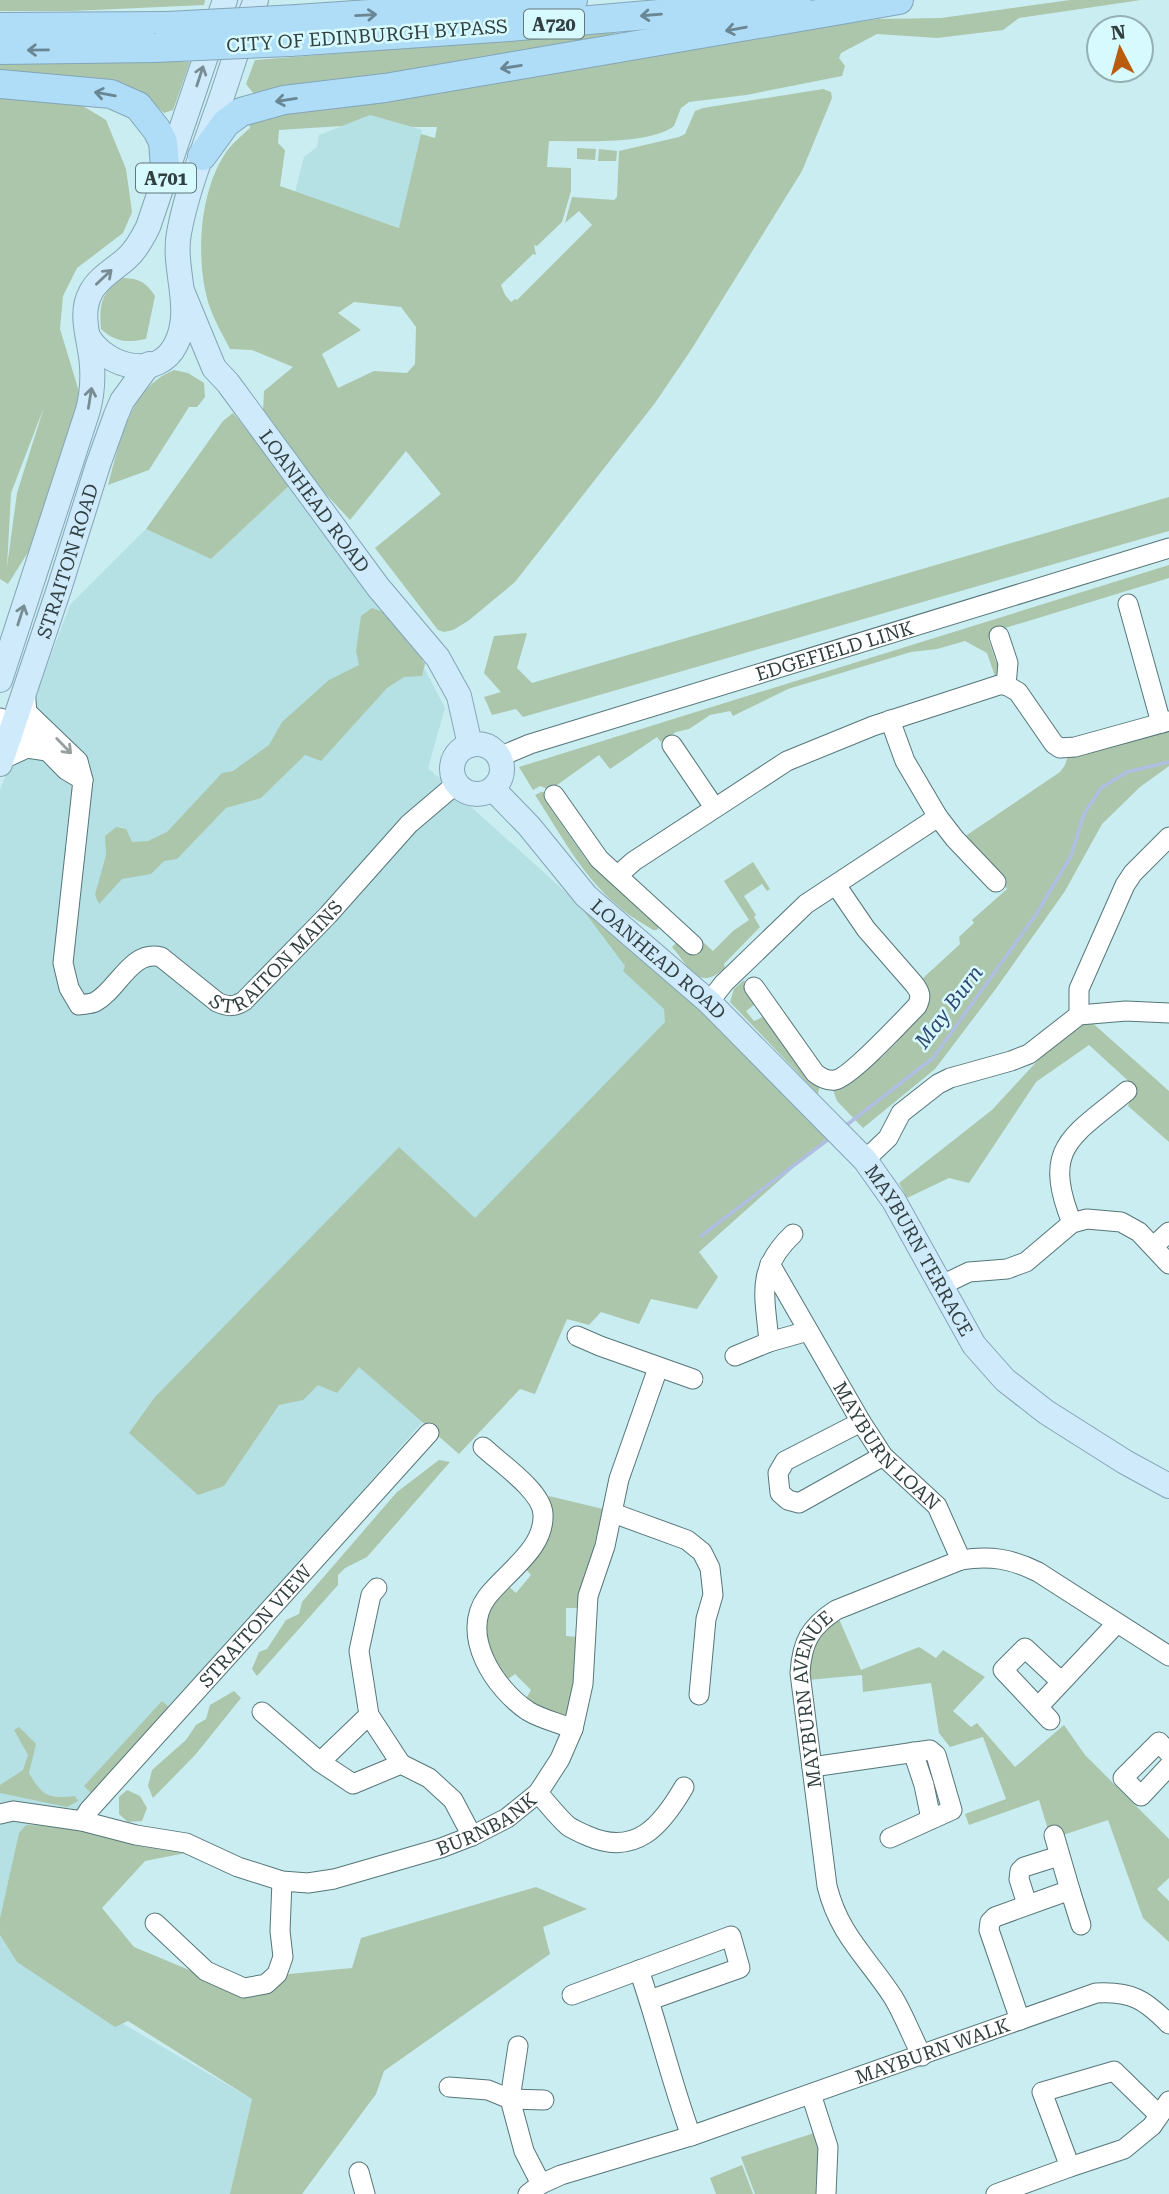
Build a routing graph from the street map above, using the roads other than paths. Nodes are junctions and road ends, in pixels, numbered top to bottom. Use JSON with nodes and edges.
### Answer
{"nodes":[{"id":1,"x":225,"y":0,"type":"edge"},
{"id":2,"x":256,"y":0,"type":"edge"},
{"id":3,"x":573,"y":0,"type":"edge"},
{"id":4,"x":817,"y":0,"type":"edge"},
{"id":5,"x":899,"y":0,"type":"edge"},
{"id":6,"x":0,"y":27,"type":"edge"},
{"id":7,"x":294,"y":31,"type":"junction"},
{"id":8,"x":161,"y":37,"type":"junction"},
{"id":9,"x":0,"y":50,"type":"edge"},
{"id":10,"x":0,"y":85,"type":"edge"},
{"id":11,"x":202,"y":156,"type":"junction"},
{"id":12,"x":166,"y":180,"type":"junction"},
{"id":13,"x":183,"y":293,"type":"junction"},
{"id":14,"x":89,"y":338,"type":"junction"},
{"id":15,"x":157,"y":361,"type":"junction"},
{"id":16,"x":214,"y":368,"type":"junction"},
{"id":17,"x":1169,"y":548,"type":"edge"},
{"id":18,"x":1128,"y":604,"type":"dead end"},
{"id":19,"x":999,"y":636,"type":"dead end"},
{"id":20,"x":0,"y":680,"type":"edge"},
{"id":21,"x":1006,"y":685,"type":"junction"},
{"id":22,"x":890,"y":720,"type":"junction"},
{"id":23,"x":11,"y":721,"type":"edge"},
{"id":24,"x":1165,"y":722,"type":"edge"},
{"id":25,"x":470,"y":745,"type":"junction"},
{"id":26,"x":672,"y":745,"type":"dead end"},
{"id":27,"x":47,"y":751,"type":"junction"},
{"id":28,"x":499,"y":757,"type":"junction"},
{"id":29,"x":1,"y":762,"type":"edge"},
{"id":30,"x":83,"y":780,"type":"junction"},
{"id":31,"x":456,"y":784,"type":"junction"},
{"id":32,"x":493,"y":789,"type":"junction"},
{"id":33,"x":554,"y":794,"type":"dead end"},
{"id":34,"x":714,"y":807,"type":"junction"},
{"id":35,"x":938,"y":817,"type":"junction"},
{"id":36,"x":1169,"y":837,"type":"edge"},
{"id":37,"x":618,"y":875,"type":"junction"},
{"id":38,"x":996,"y":882,"type":"dead end"},
{"id":39,"x":836,"y":885,"type":"junction"},
{"id":40,"x":693,"y":945,"type":"dead end"},
{"id":41,"x":754,"y":987,"type":"dead end"},
{"id":42,"x":709,"y":1002,"type":"junction"},
{"id":43,"x":1169,"y":1013,"type":"edge"},
{"id":44,"x":1079,"y":1015,"type":"junction"},
{"id":45,"x":1123,"y":1099,"type":"dead end"},
{"id":46,"x":847,"y":1141,"type":"joint"},
{"id":47,"x":865,"y":1160,"type":"junction"},
{"id":48,"x":1072,"y":1223,"type":"junction"},
{"id":49,"x":1169,"y":1232,"type":"edge"},
{"id":50,"x":793,"y":1234,"type":"dead end"},
{"id":51,"x":1154,"y":1246,"type":"junction"},
{"id":52,"x":770,"y":1264,"type":"junction"},
{"id":53,"x":1169,"y":1264,"type":"edge"},
{"id":54,"x":942,"y":1285,"type":"junction"},
{"id":55,"x":808,"y":1331,"type":"junction"},
{"id":56,"x":577,"y":1336,"type":"dead end"},
{"id":57,"x":769,"y":1342,"type":"junction"},
{"id":58,"x":735,"y":1356,"type":"dead end"},
{"id":59,"x":658,"y":1368,"type":"junction"},
{"id":60,"x":693,"y":1379,"type":"dead end"},
{"id":61,"x":861,"y":1422,"type":"junction"},
{"id":62,"x":429,"y":1433,"type":"dead end"},
{"id":63,"x":483,"y":1447,"type":"dead end"},
{"id":64,"x":883,"y":1456,"type":"junction"},
{"id":65,"x":1169,"y":1486,"type":"edge"},
{"id":66,"x":613,"y":1513,"type":"junction"},
{"id":67,"x":961,"y":1560,"type":"junction"},
{"id":68,"x":370,"y":1590,"type":"dead end"},
{"id":69,"x":1117,"y":1623,"type":"junction"},
{"id":70,"x":1169,"y":1656,"type":"edge"},
{"id":71,"x":1064,"y":1679,"type":"junction"},
{"id":72,"x":704,"y":1683,"type":"dead end"},
{"id":73,"x":262,"y":1712,"type":"dead end"},
{"id":74,"x":369,"y":1715,"type":"junction"},
{"id":75,"x":573,"y":1729,"type":"junction"},
{"id":76,"x":1166,"y":1741,"type":"edge"},
{"id":77,"x":320,"y":1762,"type":"junction"},
{"id":78,"x":401,"y":1764,"type":"junction"},
{"id":79,"x":1169,"y":1766,"type":"edge"},
{"id":80,"x":812,"y":1767,"type":"junction"},
{"id":81,"x":684,"y":1787,"type":"dead end"},
{"id":82,"x":538,"y":1793,"type":"junction"},
{"id":83,"x":0,"y":1814,"type":"edge"},
{"id":84,"x":82,"y":1821,"type":"junction"},
{"id":85,"x":1054,"y":1835,"type":"dead end"},
{"id":86,"x":472,"y":1836,"type":"junction"},
{"id":87,"x":890,"y":1838,"type":"dead end"},
{"id":88,"x":1059,"y":1856,"type":"junction"},
{"id":89,"x":282,"y":1881,"type":"junction"},
{"id":90,"x":1070,"y":1890,"type":"junction"},
{"id":91,"x":1027,"y":1904,"type":"junction"},
{"id":92,"x":155,"y":1923,"type":"dead end"},
{"id":93,"x":1081,"y":1925,"type":"dead end"},
{"id":94,"x":639,"y":1970,"type":"junction"},
{"id":95,"x":572,"y":1994,"type":"dead end"},
{"id":96,"x":650,"y":2000,"type":"junction"},
{"id":97,"x":1020,"y":2020,"type":"junction"},
{"id":98,"x":1169,"y":2024,"type":"edge"},
{"id":99,"x":518,"y":2046,"type":"dead end"},
{"id":100,"x":922,"y":2056,"type":"junction"},
{"id":101,"x":449,"y":2087,"type":"dead end"},
{"id":102,"x":811,"y":2094,"type":"junction"},
{"id":103,"x":510,"y":2098,"type":"junction"},
{"id":104,"x":544,"y":2100,"type":"dead end"},
{"id":105,"x":1164,"y":2108,"type":"edge"},
{"id":106,"x":691,"y":2136,"type":"junction"},
{"id":107,"x":1070,"y":2167,"type":"junction"},
{"id":108,"x":359,"y":2172,"type":"dead end"},
{"id":109,"x":534,"y":2189,"type":"edge"},
{"id":110,"x":365,"y":2194,"type":"edge"},
{"id":111,"x":826,"y":2194,"type":"edge"},
{"id":112,"x":996,"y":2194,"type":"edge"}],
"edges":[{"from":12,"to":1,"type":"main road","name":"STRAITON ROAD","number":"A701","one_way":true},
{"from":2,"to":11,"type":"main road","name":"STRAITON ROAD","number":"A701"},
{"from":7,"to":3,"type":"highway","name":"CITY OF EDINBURGH BYPASS","number":"A720","one_way":true},
{"from":4,"to":7,"type":"highway","name":"CITY OF EDINBURGH BYPASS","number":"A720","one_way":true},
{"from":5,"to":11,"type":"highway","one_way":true},
{"from":6,"to":8,"type":"highway","name":"CITY OF EDINBURGH BYPASS","number":"A720"},
{"from":7,"to":8,"type":"highway","name":"CITY OF EDINBURGH BYPASS","number":"A720","bridge":true},
{"from":8,"to":9,"type":"highway","name":"CITY OF EDINBURGH BYPASS","number":"A720","one_way":true},
{"from":12,"to":10,"type":"highway","one_way":true},
{"from":11,"to":13,"type":"main road","name":"STRAITON ROAD","number":"A701"},
{"from":14,"to":12,"type":"main road","name":"STRAITON ROAD","number":"A701","one_way":true},
{"from":13,"to":15,"type":"main road","name":"STRAITON ROAD","number":"A701"},
{"from":13,"to":16,"type":"main road","name":"LOANHEAD ROAD"},
{"from":14,"to":15,"type":"main road"},
{"from":20,"to":14,"type":"main road","name":"STRAITON ROAD","number":"A701","one_way":true},
{"from":15,"to":16,"type":"main road"},
{"from":15,"to":23,"type":"main road","name":"STRAITON ROAD","number":"A701"},
{"from":16,"to":25,"type":"main road","name":"LOANHEAD ROAD"},
{"from":17,"to":28,"type":"street","name":"EDGEFIELD LINK"},
{"from":18,"to":24,"type":"street"},
{"from":19,"to":21,"type":"street"},
{"from":21,"to":22,"type":"street"},
{"from":21,"to":24,"type":"street"},
{"from":22,"to":34,"type":"street"},
{"from":22,"to":35,"type":"street"},
{"from":23,"to":27,"type":"street"},
{"from":23,"to":29,"type":"main road","name":"STRAITON ROAD","number":"A701"},
{"from":23,"to":30,"type":"street","one_way":true},
{"from":25,"to":28,"type":"main road"},
{"from":25,"to":31,"type":"main road"},
{"from":26,"to":34,"type":"street"},
{"from":27,"to":29,"type":"street"},
{"from":27,"to":30,"type":"street"},
{"from":28,"to":32,"type":"main road"},
{"from":30,"to":31,"type":"street","name":"STRAITON MAINS"},
{"from":31,"to":32,"type":"main road"},
{"from":32,"to":42,"type":"main road","name":"LOANHEAD ROAD"},
{"from":33,"to":37,"type":"street"},
{"from":34,"to":37,"type":"street"},
{"from":35,"to":38,"type":"street"},
{"from":35,"to":39,"type":"street"},
{"from":36,"to":44,"type":"street"},
{"from":37,"to":40,"type":"street"},
{"from":39,"to":41,"type":"street"},
{"from":39,"to":42,"type":"street"},
{"from":42,"to":46,"type":"main road","name":"LOANHEAD ROAD"},
{"from":43,"to":44,"type":"street"},
{"from":44,"to":47,"type":"street"},
{"from":45,"to":48,"type":"street"},
{"from":46,"to":47,"type":"main road","name":"MAYBURN TERRACE"},
{"from":47,"to":54,"type":"main road","name":"MAYBURN TERRACE"},
{"from":48,"to":51,"type":"street"},
{"from":48,"to":54,"type":"street"},
{"from":49,"to":51,"type":"street"},
{"from":50,"to":52,"type":"street"},
{"from":51,"to":53,"type":"street"},
{"from":52,"to":55,"type":"street","name":"MAYBURN LOAN"},
{"from":52,"to":57,"type":"street"},
{"from":54,"to":65,"type":"main road","name":"MAYBURN TERRACE"},
{"from":55,"to":57,"type":"street"},
{"from":55,"to":61,"type":"street","name":"MAYBURN LOAN"},
{"from":56,"to":59,"type":"street"},
{"from":57,"to":58,"type":"street"},
{"from":59,"to":60,"type":"street"},
{"from":59,"to":66,"type":"street","name":"BURNBANK"},
{"from":61,"to":64,"type":"street","name":"MAYBURN LOAN"},
{"from":61,"to":64,"type":"street"},
{"from":62,"to":84,"type":"street","name":"STRAITON VIEW"},
{"from":63,"to":75,"type":"street"},
{"from":64,"to":67,"type":"street","name":"MAYBURN LOAN"},
{"from":66,"to":72,"type":"street"},
{"from":66,"to":75,"type":"street","name":"BURNBANK"},
{"from":67,"to":69,"type":"street","name":"MAYBURN AVENUE"},
{"from":67,"to":80,"type":"street","name":"MAYBURN AVENUE"},
{"from":68,"to":74,"type":"street"},
{"from":69,"to":70,"type":"street","name":"MAYBURN AVENUE"},
{"from":69,"to":71,"type":"street"},
{"from":71,"to":71,"type":"street"},
{"from":73,"to":77,"type":"street"},
{"from":74,"to":77,"type":"street"},
{"from":74,"to":78,"type":"street"},
{"from":75,"to":82,"type":"street","name":"BURNBANK"},
{"from":76,"to":79,"type":"street"},
{"from":77,"to":78,"type":"street"},
{"from":78,"to":86,"type":"street"},
{"from":80,"to":87,"type":"street"},
{"from":80,"to":100,"type":"street","name":"MAYBURN AVENUE"},
{"from":81,"to":82,"type":"street"},
{"from":82,"to":86,"type":"street","name":"BURNBANK"},
{"from":83,"to":84,"type":"street","name":"BURNBANK"},
{"from":84,"to":89,"type":"street","name":"BURNBANK"},
{"from":85,"to":88,"type":"street"},
{"from":86,"to":89,"type":"street","name":"BURNBANK"},
{"from":88,"to":90,"type":"street"},
{"from":88,"to":91,"type":"street"},
{"from":89,"to":92,"type":"street"},
{"from":90,"to":91,"type":"street"},
{"from":90,"to":93,"type":"street"},
{"from":91,"to":97,"type":"street"},
{"from":94,"to":95,"type":"street"},
{"from":94,"to":96,"type":"street"},
{"from":94,"to":96,"type":"street"},
{"from":96,"to":106,"type":"street"},
{"from":97,"to":98,"type":"street","name":"MAYBURN WALK"},
{"from":97,"to":100,"type":"street","name":"MAYBURN WALK"},
{"from":99,"to":103,"type":"street"},
{"from":100,"to":102,"type":"street","name":"MAYBURN WALK"},
{"from":101,"to":103,"type":"street"},
{"from":102,"to":106,"type":"street","name":"MAYBURN WALK"},
{"from":102,"to":111,"type":"street"},
{"from":103,"to":104,"type":"street"},
{"from":103,"to":109,"type":"street"},
{"from":105,"to":107,"type":"street"},
{"from":105,"to":107,"type":"street"},
{"from":106,"to":109,"type":"street","name":"MAYBURN WALK"},
{"from":107,"to":112,"type":"street"},
{"from":108,"to":110,"type":"street"}]}
